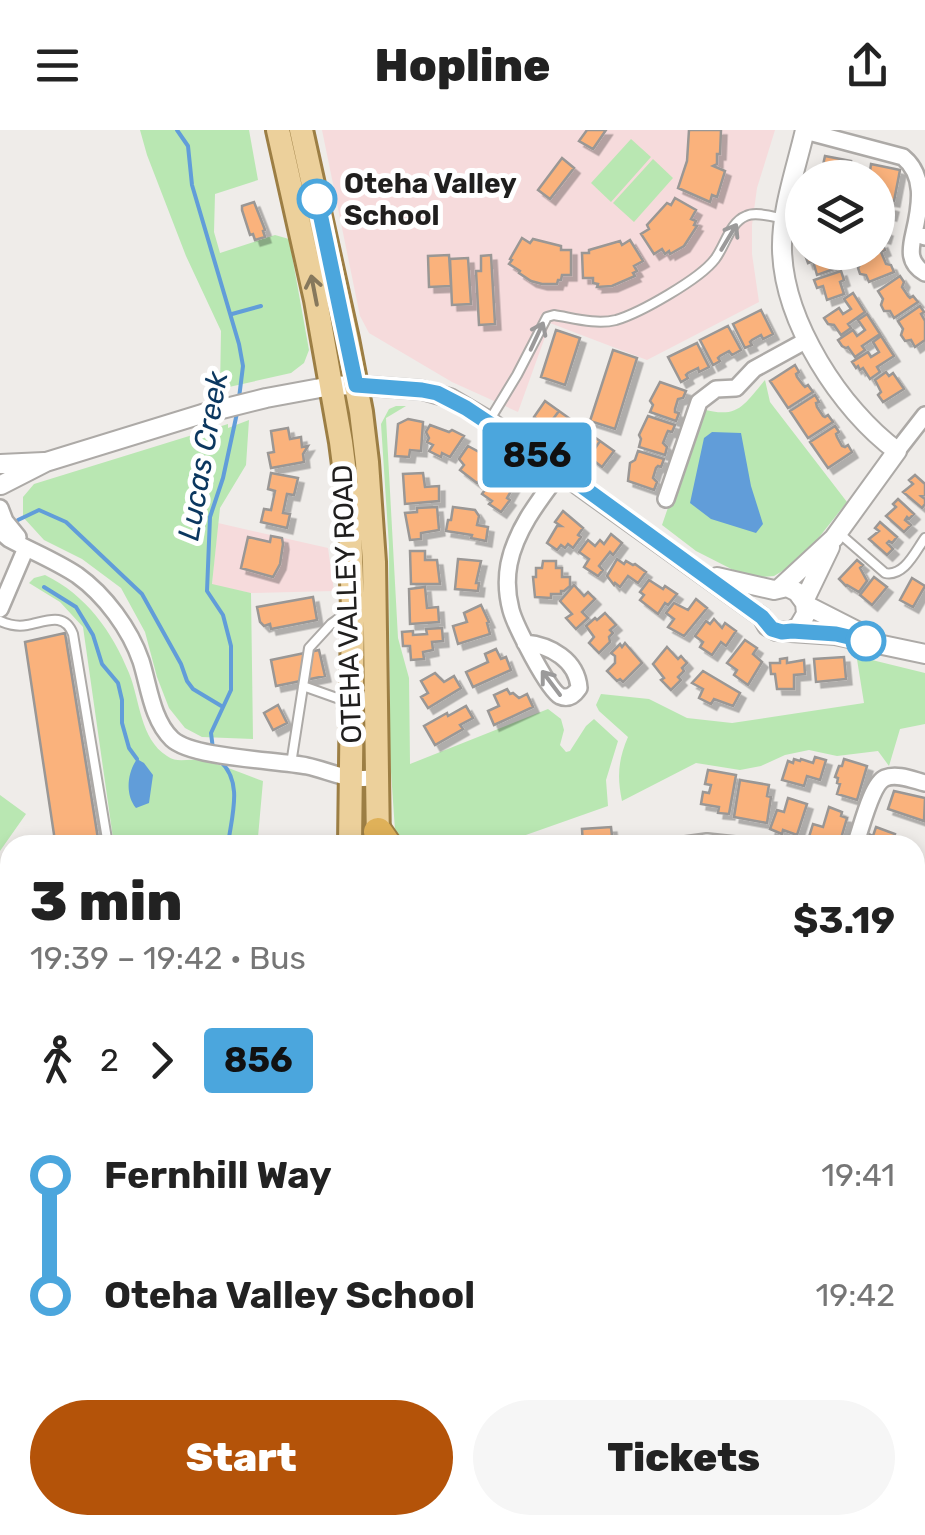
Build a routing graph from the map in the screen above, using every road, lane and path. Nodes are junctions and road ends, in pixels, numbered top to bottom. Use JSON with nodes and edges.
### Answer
{"nodes":[{"id":1,"x":278,"y":130,"type":"edge"},
{"id":2,"x":302,"y":130,"type":"edge"},
{"id":3,"x":805,"y":130,"type":"edge"},
{"id":4,"x":784,"y":219,"type":"junction"},
{"id":5,"x":920,"y":235,"type":"edge"},
{"id":6,"x":925,"y":273,"type":"edge"},
{"id":7,"x":806,"y":340,"type":"junction"},
{"id":8,"x":356,"y":385,"type":"junction"},
{"id":9,"x":331,"y":386,"type":"junction"},
{"id":10,"x":925,"y":415,"type":"edge"},
{"id":11,"x":489,"y":421,"type":"junction"},
{"id":12,"x":897,"y":451,"type":"junction"},
{"id":13,"x":46,"y":462,"type":"junction"},
{"id":14,"x":0,"y":464,"type":"edge"},
{"id":15,"x":561,"y":471,"type":"junction"},
{"id":16,"x":0,"y":483,"type":"edge"},
{"id":17,"x":666,"y":499,"type":"dead end"},
{"id":18,"x":0,"y":508,"type":"edge"},
{"id":19,"x":0,"y":531,"type":"edge"},
{"id":20,"x":837,"y":535,"type":"junction"},
{"id":21,"x":925,"y":538,"type":"edge"},
{"id":22,"x":26,"y":548,"type":"junction"},
{"id":23,"x":698,"y":570,"type":"junction"},
{"id":24,"x":778,"y":588,"type":"junction"},
{"id":25,"x":805,"y":603,"type":"junction"},
{"id":26,"x":0,"y":608,"type":"edge"},
{"id":27,"x":353,"y":608,"type":"junction"},
{"id":28,"x":762,"y":617,"type":"junction"},
{"id":29,"x":0,"y":621,"type":"edge"},
{"id":30,"x":792,"y":631,"type":"junction"},
{"id":31,"x":525,"y":643,"type":"dead end"},
{"id":32,"x":896,"y":647,"type":"junction"},
{"id":33,"x":925,"y":654,"type":"edge"},
{"id":34,"x":303,"y":686,"type":"junction"},
{"id":35,"x":352,"y":703,"type":"junction"},
{"id":36,"x":300,"y":765,"type":"junction"},
{"id":37,"x":360,"y":771,"type":"junction"},
{"id":38,"x":925,"y":783,"type":"edge"},
{"id":39,"x":106,"y":835,"type":"edge"},
{"id":40,"x":351,"y":835,"type":"edge"},
{"id":41,"x":379,"y":835,"type":"edge"},
{"id":42,"x":859,"y":835,"type":"edge"}],
"edges":[{"from":9,"to":1,"type":"main road","name":"OTEHA VALLEY ROAD","one_way":true},
{"from":2,"to":8,"type":"main road","name":"OTEHA VALLEY ROAD"},
{"from":3,"to":4,"type":"street"},
{"from":3,"to":5,"type":"street"},
{"from":4,"to":7,"type":"street"},
{"from":11,"to":4,"type":"lane","one_way":true},
{"from":5,"to":6,"type":"street"},
{"from":7,"to":12,"type":"street"},
{"from":7,"to":17,"type":"street"},
{"from":8,"to":9,"type":"street"},
{"from":8,"to":11,"type":"street"},
{"from":8,"to":37,"type":"main road","name":"OTEHA VALLEY ROAD"},
{"from":9,"to":13,"type":"street"},
{"from":9,"to":27,"type":"main road","name":"OTEHA VALLEY ROAD"},
{"from":10,"to":12,"type":"street"},
{"from":11,"to":15,"type":"street"},
{"from":12,"to":20,"type":"street"},
{"from":13,"to":14,"type":"street"},
{"from":13,"to":16,"type":"street"},
{"from":15,"to":23,"type":"street"},
{"from":15,"to":31,"type":"street"},
{"from":18,"to":22,"type":"street"},
{"from":19,"to":22,"type":"street"},
{"from":20,"to":21,"type":"lane"},
{"from":20,"to":24,"type":"street"},
{"from":20,"to":25,"type":"street"},
{"from":22,"to":26,"type":"street"},
{"from":22,"to":36,"type":"street"},
{"from":23,"to":24,"type":"street"},
{"from":23,"to":28,"type":"street"},
{"from":24,"to":25,"type":"street"},
{"from":24,"to":28,"type":"street"},
{"from":25,"to":30,"type":"street"},
{"from":25,"to":32,"type":"street"},
{"from":27,"to":34,"type":"lane"},
{"from":27,"to":35,"type":"main road","name":"OTEHA VALLEY ROAD"},
{"from":28,"to":30,"type":"street"},
{"from":29,"to":39,"type":"lane"},
{"from":30,"to":32,"type":"street"},
{"from":32,"to":33,"type":"street"},
{"from":34,"to":35,"type":"lane"},
{"from":34,"to":36,"type":"lane"},
{"from":35,"to":37,"type":"main road","name":"OTEHA VALLEY ROAD"},
{"from":36,"to":37,"type":"street"},
{"from":37,"to":40,"type":"main road","name":"OTEHA VALLEY ROAD"},
{"from":37,"to":41,"type":"main road","name":"OTEHA VALLEY ROAD"},
{"from":38,"to":42,"type":"street"}]}
